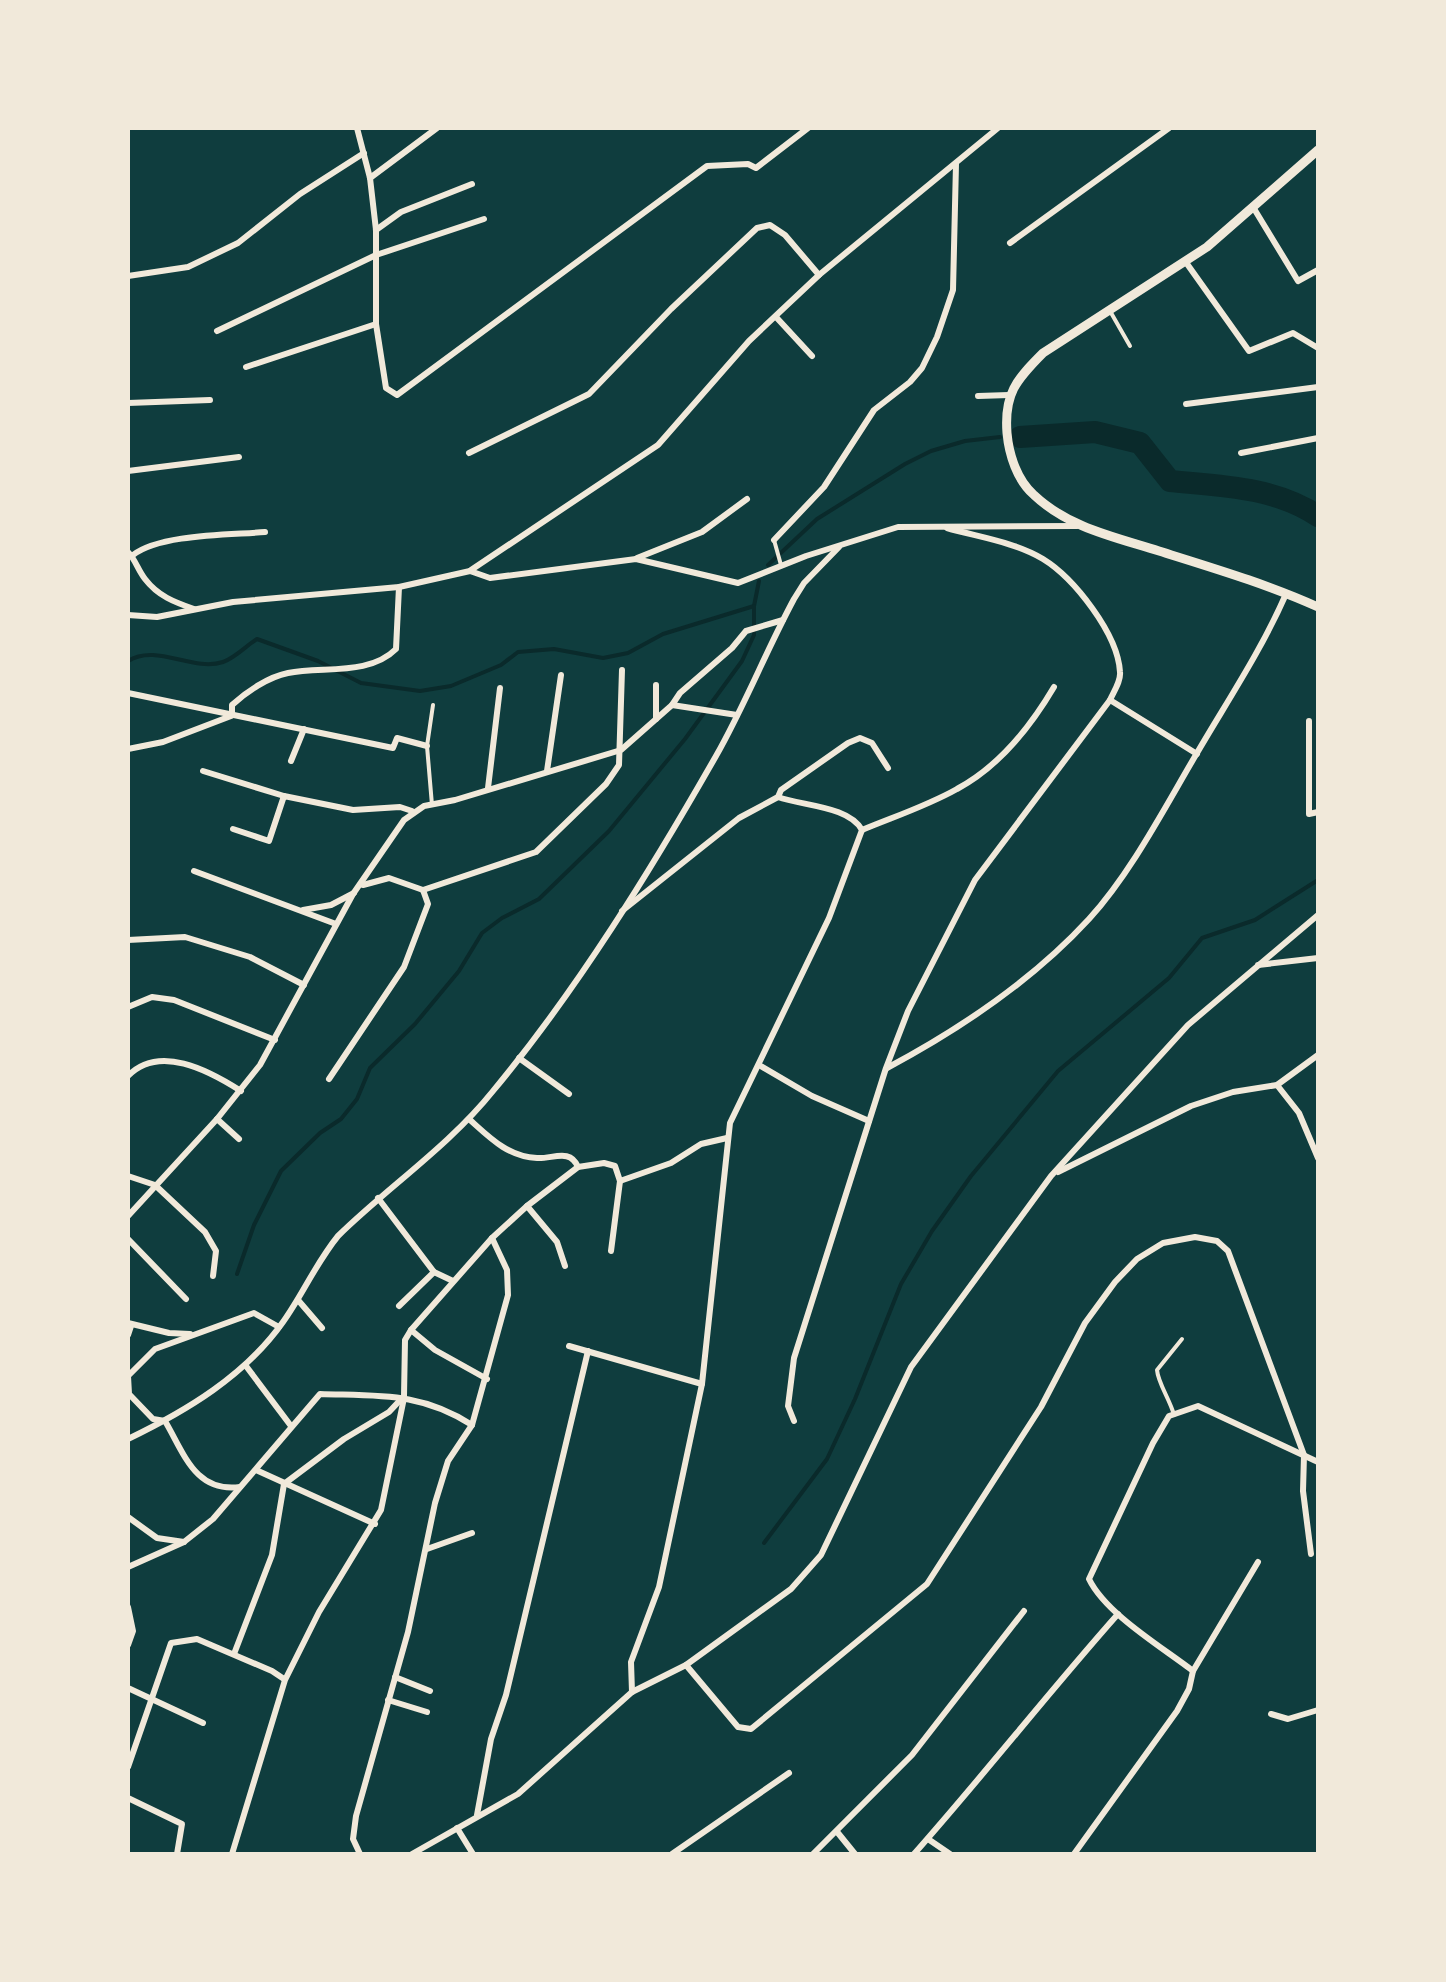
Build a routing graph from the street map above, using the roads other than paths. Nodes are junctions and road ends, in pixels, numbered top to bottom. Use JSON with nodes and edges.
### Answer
{"nodes":[{"id":1,"x":357,"y":128,"type":"edge"},
{"id":2,"x":437,"y":128,"type":"edge"},
{"id":3,"x":808,"y":128,"type":"edge"},
{"id":4,"x":998,"y":128,"type":"edge"},
{"id":5,"x":1169,"y":128,"type":"edge"},
{"id":6,"x":1318,"y":150,"type":"edge"},
{"id":7,"x":364,"y":153,"type":"junction"},
{"id":8,"x":956,"y":162,"type":"junction"},
{"id":9,"x":370,"y":178,"type":"junction"},
{"id":10,"x":472,"y":184,"type":"dead end"},
{"id":11,"x":1253,"y":207,"type":"junction"},
{"id":12,"x":484,"y":219,"type":"dead end"},
{"id":13,"x":376,"y":230,"type":"junction"},
{"id":14,"x":1010,"y":243,"type":"dead end"},
{"id":15,"x":376,"y":256,"type":"junction"},
{"id":16,"x":1185,"y":261,"type":"junction"},
{"id":17,"x":1318,"y":270,"type":"edge"},
{"id":18,"x":819,"y":275,"type":"junction"},
{"id":19,"x":128,"y":276,"type":"edge"},
{"id":20,"x":1110,"y":311,"type":"junction"},
{"id":21,"x":776,"y":317,"type":"junction"},
{"id":22,"x":376,"y":324,"type":"junction"},
{"id":23,"x":217,"y":331,"type":"dead end"},
{"id":24,"x":1130,"y":346,"type":"dead end"},
{"id":25,"x":1318,"y":348,"type":"edge"},
{"id":26,"x":812,"y":356,"type":"dead end"},
{"id":27,"x":246,"y":367,"type":"dead end"},
{"id":28,"x":1318,"y":387,"type":"edge"},
{"id":29,"x":1009,"y":395,"type":"junction"},
{"id":30,"x":978,"y":396,"type":"dead end"},
{"id":31,"x":210,"y":400,"type":"dead end"},
{"id":32,"x":128,"y":404,"type":"edge"},
{"id":33,"x":1186,"y":404,"type":"dead end"},
{"id":34,"x":1318,"y":438,"type":"edge"},
{"id":35,"x":469,"y":453,"type":"dead end"},
{"id":36,"x":1240,"y":453,"type":"dead end"},
{"id":37,"x":240,"y":457,"type":"dead end"},
{"id":38,"x":128,"y":471,"type":"edge"},
{"id":39,"x":747,"y":499,"type":"dead end"},
{"id":40,"x":1078,"y":526,"type":"junction"},
{"id":41,"x":947,"y":528,"type":"junction"},
{"id":42,"x":265,"y":532,"type":"dead end"},
{"id":43,"x":774,"y":540,"type":"joint"},
{"id":44,"x":839,"y":547,"type":"junction"},
{"id":45,"x":130,"y":554,"type":"edge"},
{"id":46,"x":636,"y":559,"type":"junction"},
{"id":47,"x":782,"y":565,"type":"junction"},
{"id":48,"x":470,"y":571,"type":"junction"},
{"id":49,"x":399,"y":587,"type":"junction"},
{"id":50,"x":1287,"y":593,"type":"junction"},
{"id":51,"x":1318,"y":607,"type":"edge"},
{"id":52,"x":195,"y":609,"type":"junction"},
{"id":53,"x":128,"y":616,"type":"edge"},
{"id":54,"x":783,"y":620,"type":"junction"},
{"id":55,"x":622,"y":670,"type":"dead end"},
{"id":56,"x":562,"y":675,"type":"dead end"},
{"id":57,"x":656,"y":685,"type":"dead end"},
{"id":58,"x":1054,"y":687,"type":"dead end"},
{"id":59,"x":500,"y":688,"type":"dead end"},
{"id":60,"x":128,"y":693,"type":"edge"},
{"id":61,"x":1110,"y":700,"type":"junction"},
{"id":62,"x":432,"y":705,"type":"dead end"},
{"id":63,"x":672,"y":705,"type":"junction"},
{"id":64,"x":232,"y":715,"type":"junction"},
{"id":65,"x":737,"y":715,"type":"junction"},
{"id":66,"x":656,"y":720,"type":"junction"},
{"id":67,"x":1309,"y":721,"type":"dead end"},
{"id":68,"x":304,"y":728,"type":"junction"},
{"id":69,"x":427,"y":746,"type":"junction"},
{"id":70,"x":128,"y":748,"type":"edge"},
{"id":71,"x":620,"y":750,"type":"junction"},
{"id":72,"x":1196,"y":754,"type":"junction"},
{"id":73,"x":291,"y":762,"type":"dead end"},
{"id":74,"x":888,"y":768,"type":"dead end"},
{"id":75,"x":203,"y":771,"type":"dead end"},
{"id":76,"x":547,"y":771,"type":"junction"},
{"id":77,"x":488,"y":788,"type":"junction"},
{"id":78,"x":284,"y":796,"type":"junction"},
{"id":79,"x":778,"y":797,"type":"junction"},
{"id":80,"x":432,"y":805,"type":"junction"},
{"id":81,"x":414,"y":812,"type":"junction"},
{"id":82,"x":1318,"y":812,"type":"edge"},
{"id":83,"x":233,"y":829,"type":"dead end"},
{"id":84,"x":862,"y":830,"type":"junction"},
{"id":85,"x":194,"y":870,"type":"dead end"},
{"id":86,"x":423,"y":890,"type":"junction"},
{"id":87,"x":353,"y":894,"type":"junction"},
{"id":88,"x":303,"y":910,"type":"junction"},
{"id":89,"x":620,"y":912,"type":"junction"},
{"id":90,"x":1318,"y":915,"type":"edge"},
{"id":91,"x":336,"y":924,"type":"junction"},
{"id":92,"x":128,"y":940,"type":"edge"},
{"id":93,"x":1318,"y":958,"type":"edge"},
{"id":94,"x":1257,"y":966,"type":"junction"},
{"id":95,"x":304,"y":985,"type":"junction"},
{"id":96,"x":128,"y":1007,"type":"edge"},
{"id":97,"x":275,"y":1040,"type":"junction"},
{"id":98,"x":1318,"y":1055,"type":"edge"},
{"id":99,"x":519,"y":1058,"type":"junction"},
{"id":100,"x":759,"y":1065,"type":"junction"},
{"id":101,"x":886,"y":1068,"type":"junction"},
{"id":102,"x":128,"y":1076,"type":"edge"},
{"id":103,"x":330,"y":1080,"type":"dead end"},
{"id":104,"x":1277,"y":1085,"type":"junction"},
{"id":105,"x":241,"y":1091,"type":"junction"},
{"id":106,"x":570,"y":1094,"type":"dead end"},
{"id":107,"x":469,"y":1118,"type":"junction"},
{"id":108,"x":217,"y":1119,"type":"junction"},
{"id":109,"x":869,"y":1121,"type":"junction"},
{"id":110,"x":727,"y":1138,"type":"junction"},
{"id":111,"x":239,"y":1139,"type":"dead end"},
{"id":112,"x":1318,"y":1158,"type":"edge"},
{"id":113,"x":578,"y":1167,"type":"junction"},
{"id":114,"x":128,"y":1176,"type":"edge"},
{"id":115,"x":1051,"y":1176,"type":"junction"},
{"id":116,"x":620,"y":1181,"type":"junction"},
{"id":117,"x":154,"y":1185,"type":"junction"},
{"id":118,"x":378,"y":1198,"type":"junction"},
{"id":119,"x":527,"y":1206,"type":"junction"},
{"id":120,"x":128,"y":1216,"type":"edge"},
{"id":121,"x":492,"y":1238,"type":"junction"},
{"id":122,"x":128,"y":1240,"type":"edge"},
{"id":123,"x":612,"y":1251,"type":"dead end"},
{"id":124,"x":565,"y":1266,"type":"dead end"},
{"id":125,"x":434,"y":1272,"type":"junction"},
{"id":126,"x":213,"y":1276,"type":"dead end"},
{"id":127,"x":453,"y":1281,"type":"junction"},
{"id":128,"x":186,"y":1299,"type":"dead end"},
{"id":129,"x":298,"y":1300,"type":"junction"},
{"id":130,"x":398,"y":1306,"type":"dead end"},
{"id":131,"x":130,"y":1324,"type":"edge"},
{"id":132,"x":280,"y":1327,"type":"junction"},
{"id":133,"x":322,"y":1328,"type":"dead end"},
{"id":134,"x":411,"y":1330,"type":"junction"},
{"id":135,"x":196,"y":1334,"type":"junction"},
{"id":136,"x":128,"y":1335,"type":"edge"},
{"id":137,"x":1182,"y":1339,"type":"dead end"},
{"id":138,"x":568,"y":1346,"type":"dead end"},
{"id":139,"x":588,"y":1351,"type":"junction"},
{"id":140,"x":246,"y":1366,"type":"junction"},
{"id":141,"x":487,"y":1379,"type":"junction"},
{"id":142,"x":702,"y":1384,"type":"junction"},
{"id":143,"x":404,"y":1396,"type":"junction"},
{"id":144,"x":1174,"y":1414,"type":"junction"},
{"id":145,"x":166,"y":1420,"type":"junction"},
{"id":146,"x":794,"y":1421,"type":"dead end"},
{"id":147,"x":291,"y":1426,"type":"junction"},
{"id":148,"x":472,"y":1426,"type":"junction"},
{"id":149,"x":128,"y":1438,"type":"edge"},
{"id":150,"x":1304,"y":1455,"type":"junction"},
{"id":151,"x":1318,"y":1462,"type":"edge"},
{"id":152,"x":256,"y":1470,"type":"junction"},
{"id":153,"x":284,"y":1484,"type":"junction"},
{"id":154,"x":241,"y":1486,"type":"junction"},
{"id":155,"x":128,"y":1517,"type":"edge"},
{"id":156,"x":375,"y":1524,"type":"junction"},
{"id":157,"x":472,"y":1533,"type":"dead end"},
{"id":158,"x":184,"y":1542,"type":"junction"},
{"id":159,"x":426,"y":1549,"type":"junction"},
{"id":160,"x":1310,"y":1554,"type":"dead end"},
{"id":161,"x":1258,"y":1562,"type":"dead end"},
{"id":162,"x":128,"y":1566,"type":"edge"},
{"id":163,"x":128,"y":1608,"type":"edge"},
{"id":164,"x":1024,"y":1611,"type":"dead end"},
{"id":165,"x":1118,"y":1614,"type":"junction"},
{"id":166,"x":128,"y":1645,"type":"edge"},
{"id":167,"x":234,"y":1654,"type":"junction"},
{"id":168,"x":686,"y":1664,"type":"junction"},
{"id":169,"x":1193,"y":1671,"type":"junction"},
{"id":170,"x":395,"y":1677,"type":"junction"},
{"id":171,"x":284,"y":1680,"type":"junction"},
{"id":172,"x":128,"y":1688,"type":"edge"},
{"id":173,"x":430,"y":1691,"type":"dead end"},
{"id":174,"x":632,"y":1692,"type":"junction"},
{"id":175,"x":153,"y":1700,"type":"junction"},
{"id":176,"x":388,"y":1700,"type":"junction"},
{"id":177,"x":1318,"y":1710,"type":"edge"},
{"id":178,"x":428,"y":1712,"type":"dead end"},
{"id":179,"x":1271,"y":1714,"type":"dead end"},
{"id":180,"x":203,"y":1723,"type":"dead end"},
{"id":181,"x":132,"y":1745,"type":"edge"},
{"id":182,"x":128,"y":1768,"type":"edge"},
{"id":183,"x":788,"y":1773,"type":"dead end"},
{"id":184,"x":128,"y":1798,"type":"edge"},
{"id":185,"x":477,"y":1817,"type":"junction"},
{"id":186,"x":457,"y":1828,"type":"junction"},
{"id":187,"x":838,"y":1833,"type":"junction"},
{"id":188,"x":928,"y":1838,"type":"junction"},
{"id":189,"x":176,"y":1854,"type":"edge"},
{"id":190,"x":232,"y":1854,"type":"edge"},
{"id":191,"x":360,"y":1854,"type":"edge"},
{"id":192,"x":412,"y":1854,"type":"edge"},
{"id":193,"x":473,"y":1854,"type":"edge"},
{"id":194,"x":672,"y":1854,"type":"edge"},
{"id":195,"x":814,"y":1854,"type":"edge"},
{"id":196,"x":855,"y":1854,"type":"edge"},
{"id":197,"x":914,"y":1854,"type":"edge"},
{"id":198,"x":950,"y":1854,"type":"edge"},
{"id":199,"x":1074,"y":1854,"type":"edge"}],
"edges":[{"from":1,"to":7,"type":"street"},
{"from":2,"to":9,"type":"street"},
{"from":3,"to":22,"type":"street"},
{"from":4,"to":8,"type":"street"},
{"from":5,"to":14,"type":"street"},
{"from":6,"to":11,"type":"main road"},
{"from":7,"to":9,"type":"street"},
{"from":7,"to":19,"type":"street"},
{"from":8,"to":18,"type":"street"},
{"from":8,"to":43,"type":"street"},
{"from":9,"to":13,"type":"street"},
{"from":10,"to":13,"type":"street"},
{"from":11,"to":16,"type":"main road"},
{"from":11,"to":17,"type":"street"},
{"from":12,"to":15,"type":"street"},
{"from":13,"to":15,"type":"street"},
{"from":15,"to":22,"type":"street"},
{"from":15,"to":23,"type":"street"},
{"from":16,"to":20,"type":"main road"},
{"from":16,"to":25,"type":"street"},
{"from":18,"to":21,"type":"street"},
{"from":18,"to":35,"type":"street"},
{"from":20,"to":24,"type":"street"},
{"from":20,"to":29,"type":"main road"},
{"from":21,"to":26,"type":"street"},
{"from":21,"to":48,"type":"street"},
{"from":22,"to":27,"type":"street"},
{"from":28,"to":33,"type":"street"},
{"from":29,"to":30,"type":"street"},
{"from":29,"to":40,"type":"main road"},
{"from":31,"to":32,"type":"street"},
{"from":34,"to":36,"type":"street"},
{"from":37,"to":38,"type":"street"},
{"from":39,"to":46,"type":"street"},
{"from":40,"to":41,"type":"street"},
{"from":40,"to":50,"type":"main road"},
{"from":41,"to":44,"type":"street"},
{"from":41,"to":61,"type":"street"},
{"from":42,"to":45,"type":"street"},
{"from":43,"to":47,"type":"street"},
{"from":44,"to":47,"type":"street"},
{"from":44,"to":54,"type":"street"},
{"from":45,"to":52,"type":"street"},
{"from":46,"to":47,"type":"street"},
{"from":46,"to":48,"type":"street"},
{"from":48,"to":49,"type":"street"},
{"from":49,"to":52,"type":"street"},
{"from":49,"to":64,"type":"street"},
{"from":50,"to":51,"type":"main road"},
{"from":50,"to":72,"type":"street"},
{"from":52,"to":53,"type":"street"},
{"from":54,"to":63,"type":"street"},
{"from":54,"to":65,"type":"street"},
{"from":55,"to":71,"type":"street"},
{"from":56,"to":76,"type":"street"},
{"from":57,"to":66,"type":"street"},
{"from":58,"to":84,"type":"street"},
{"from":59,"to":77,"type":"street"},
{"from":60,"to":64,"type":"street"},
{"from":61,"to":72,"type":"street"},
{"from":61,"to":101,"type":"street"},
{"from":62,"to":69,"type":"street"},
{"from":63,"to":65,"type":"street"},
{"from":63,"to":66,"type":"street"},
{"from":64,"to":68,"type":"street"},
{"from":64,"to":70,"type":"street"},
{"from":65,"to":89,"type":"street"},
{"from":66,"to":71,"type":"street"},
{"from":67,"to":82,"type":"street"},
{"from":68,"to":69,"type":"street"},
{"from":68,"to":73,"type":"street"},
{"from":69,"to":80,"type":"street"},
{"from":71,"to":76,"type":"street"},
{"from":71,"to":86,"type":"street"},
{"from":72,"to":101,"type":"street"},
{"from":74,"to":79,"type":"street"},
{"from":75,"to":78,"type":"street"},
{"from":76,"to":77,"type":"street"},
{"from":77,"to":80,"type":"street"},
{"from":78,"to":81,"type":"street"},
{"from":78,"to":83,"type":"street"},
{"from":79,"to":84,"type":"street"},
{"from":79,"to":89,"type":"street"},
{"from":80,"to":81,"type":"street"},
{"from":81,"to":87,"type":"street"},
{"from":84,"to":100,"type":"street"},
{"from":85,"to":88,"type":"street"},
{"from":86,"to":87,"type":"street"},
{"from":86,"to":103,"type":"street"},
{"from":87,"to":88,"type":"street"},
{"from":87,"to":91,"type":"street"},
{"from":88,"to":91,"type":"street"},
{"from":89,"to":99,"type":"street"},
{"from":90,"to":94,"type":"street"},
{"from":91,"to":95,"type":"street"},
{"from":92,"to":95,"type":"street"},
{"from":93,"to":94,"type":"street"},
{"from":94,"to":115,"type":"street"},
{"from":95,"to":97,"type":"street"},
{"from":96,"to":97,"type":"street"},
{"from":97,"to":105,"type":"street"},
{"from":98,"to":104,"type":"street"},
{"from":99,"to":106,"type":"street"},
{"from":99,"to":107,"type":"street"},
{"from":100,"to":109,"type":"street"},
{"from":100,"to":110,"type":"street"},
{"from":101,"to":109,"type":"street"},
{"from":102,"to":105,"type":"street"},
{"from":104,"to":112,"type":"street"},
{"from":104,"to":115,"type":"street"},
{"from":105,"to":108,"type":"street"},
{"from":107,"to":113,"type":"street"},
{"from":107,"to":118,"type":"street"},
{"from":108,"to":111,"type":"street"},
{"from":108,"to":117,"type":"street"},
{"from":109,"to":146,"type":"street"},
{"from":110,"to":116,"type":"street"},
{"from":110,"to":142,"type":"street"},
{"from":113,"to":116,"type":"street"},
{"from":113,"to":119,"type":"street"},
{"from":114,"to":117,"type":"street"},
{"from":115,"to":168,"type":"street"},
{"from":116,"to":123,"type":"street"},
{"from":117,"to":120,"type":"street"},
{"from":117,"to":126,"type":"street"},
{"from":118,"to":125,"type":"street"},
{"from":118,"to":129,"type":"street"},
{"from":119,"to":121,"type":"street"},
{"from":119,"to":124,"type":"street"},
{"from":121,"to":127,"type":"street"},
{"from":121,"to":141,"type":"street"},
{"from":122,"to":128,"type":"street"},
{"from":125,"to":127,"type":"street"},
{"from":125,"to":130,"type":"street"},
{"from":127,"to":134,"type":"street"},
{"from":129,"to":132,"type":"street"},
{"from":129,"to":133,"type":"street"},
{"from":131,"to":135,"type":"street"},
{"from":131,"to":136,"type":"street"},
{"from":132,"to":135,"type":"street"},
{"from":132,"to":140,"type":"street"},
{"from":134,"to":141,"type":"street"},
{"from":134,"to":143,"type":"street"},
{"from":135,"to":145,"type":"street"},
{"from":137,"to":144,"type":"street"},
{"from":138,"to":139,"type":"street"},
{"from":139,"to":142,"type":"street"},
{"from":139,"to":185,"type":"street"},
{"from":140,"to":145,"type":"street"},
{"from":140,"to":147,"type":"street"},
{"from":141,"to":148,"type":"street"},
{"from":142,"to":174,"type":"street"},
{"from":143,"to":147,"type":"street"},
{"from":143,"to":148,"type":"street"},
{"from":143,"to":153,"type":"street"},
{"from":143,"to":156,"type":"street"},
{"from":144,"to":150,"type":"street"},
{"from":144,"to":165,"type":"street"},
{"from":145,"to":149,"type":"street"},
{"from":145,"to":154,"type":"street"},
{"from":147,"to":152,"type":"street"},
{"from":148,"to":159,"type":"street"},
{"from":150,"to":151,"type":"street"},
{"from":150,"to":160,"type":"street"},
{"from":150,"to":168,"type":"street"},
{"from":152,"to":153,"type":"street"},
{"from":152,"to":154,"type":"street"},
{"from":153,"to":156,"type":"street"},
{"from":153,"to":167,"type":"street"},
{"from":154,"to":158,"type":"street"},
{"from":155,"to":158,"type":"street"},
{"from":156,"to":171,"type":"street"},
{"from":157,"to":159,"type":"street"},
{"from":158,"to":162,"type":"street"},
{"from":159,"to":170,"type":"street"},
{"from":161,"to":169,"type":"street"},
{"from":163,"to":166,"type":"street"},
{"from":164,"to":187,"type":"street"},
{"from":165,"to":169,"type":"street"},
{"from":165,"to":188,"type":"street"},
{"from":167,"to":171,"type":"street"},
{"from":167,"to":175,"type":"street"},
{"from":168,"to":174,"type":"street"},
{"from":169,"to":199,"type":"street"},
{"from":170,"to":173,"type":"street"},
{"from":170,"to":176,"type":"street"},
{"from":171,"to":190,"type":"street"},
{"from":172,"to":175,"type":"street"},
{"from":174,"to":185,"type":"street"},
{"from":175,"to":180,"type":"street"},
{"from":175,"to":181,"type":"street"},
{"from":176,"to":178,"type":"street"},
{"from":176,"to":191,"type":"street"},
{"from":177,"to":179,"type":"street"},
{"from":181,"to":182,"type":"street"},
{"from":183,"to":194,"type":"street"},
{"from":184,"to":189,"type":"street"},
{"from":185,"to":186,"type":"street"},
{"from":186,"to":192,"type":"street"},
{"from":186,"to":193,"type":"street"},
{"from":187,"to":195,"type":"street"},
{"from":187,"to":196,"type":"street"},
{"from":188,"to":197,"type":"street"},
{"from":188,"to":198,"type":"street"}]}
